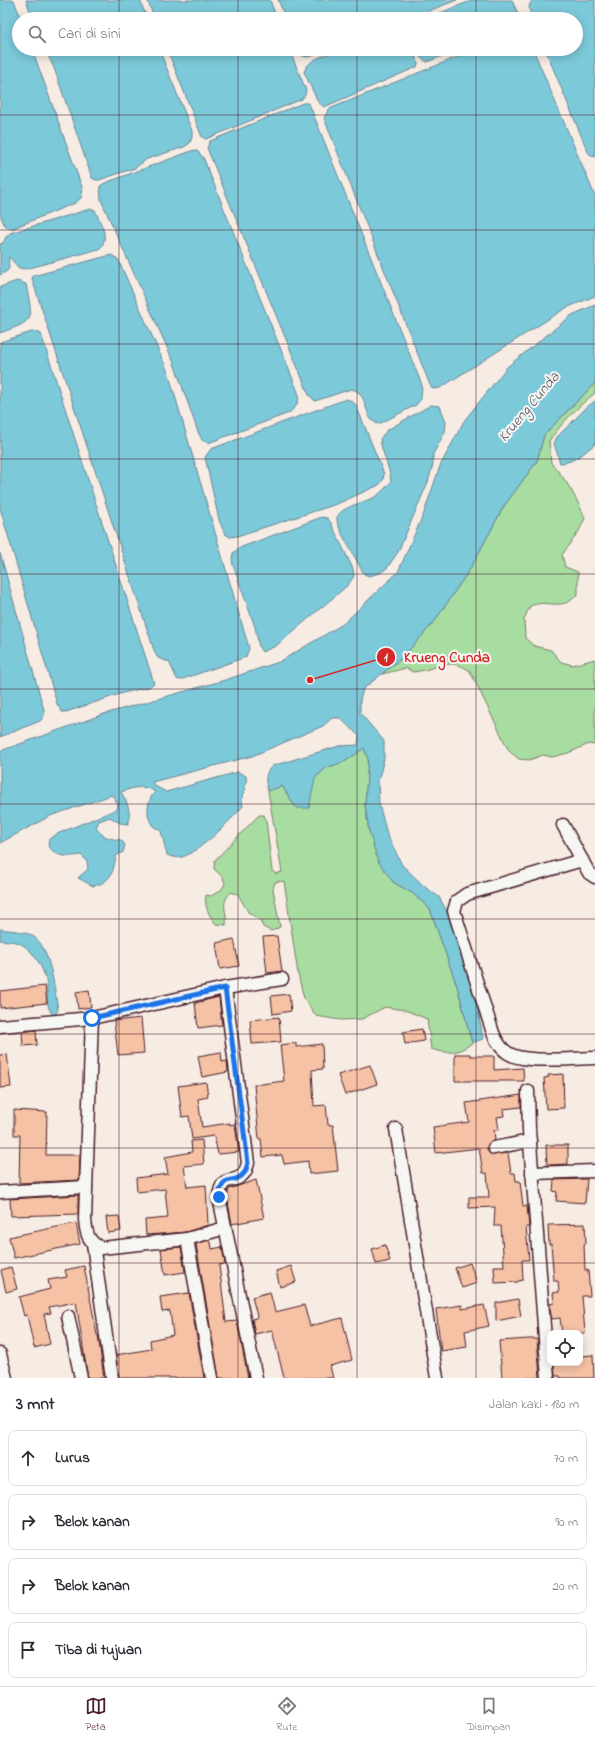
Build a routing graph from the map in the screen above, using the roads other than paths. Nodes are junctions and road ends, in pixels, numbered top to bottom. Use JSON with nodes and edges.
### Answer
{"nodes":[{"id":1,"x":563,"y":825,"type":"dead end"},
{"id":2,"x":582,"y":860,"type":"junction"},
{"id":3,"x":595,"y":877,"type":"edge"},
{"id":4,"x":282,"y":979,"type":"dead end"},
{"id":5,"x":225,"y":988,"type":"junction"},
{"id":6,"x":92,"y":1018,"type":"junction"},
{"id":7,"x":0,"y":1026,"type":"edge"},
{"id":8,"x":595,"y":1058,"type":"edge"},
{"id":9,"x":528,"y":1091,"type":"dead end"},
{"id":10,"x":396,"y":1129,"type":"dead end"},
{"id":11,"x":530,"y":1142,"type":"junction"},
{"id":12,"x":494,"y":1148,"type":"dead end"},
{"id":13,"x":595,"y":1171,"type":"edge"},
{"id":14,"x":532,"y":1173,"type":"junction"},
{"id":15,"x":86,"y":1187,"type":"junction"},
{"id":16,"x":1,"y":1194,"type":"edge"},
{"id":17,"x":225,"y":1228,"type":"junction"},
{"id":18,"x":187,"y":1239,"type":"junction"},
{"id":19,"x":93,"y":1244,"type":"junction"},
{"id":20,"x":68,"y":1316,"type":"dead end"},
{"id":21,"x":0,"y":1354,"type":"edge"},
{"id":22,"x":6,"y":1378,"type":"edge"},
{"id":23,"x":81,"y":1378,"type":"edge"},
{"id":24,"x":112,"y":1378,"type":"edge"},
{"id":25,"x":212,"y":1378,"type":"edge"},
{"id":26,"x":256,"y":1378,"type":"edge"},
{"id":27,"x":437,"y":1378,"type":"edge"},
{"id":28,"x":548,"y":1378,"type":"edge"}],
"edges":[{"from":1,"to":2,"type":"street"},
{"from":2,"to":3,"type":"street"},
{"from":2,"to":8,"type":"street"},
{"from":4,"to":5,"type":"street"},
{"from":5,"to":6,"type":"street"},
{"from":5,"to":17,"type":"street"},
{"from":6,"to":7,"type":"street"},
{"from":6,"to":15,"type":"street"},
{"from":9,"to":11,"type":"street"},
{"from":10,"to":27,"type":"street"},
{"from":11,"to":12,"type":"street"},
{"from":11,"to":14,"type":"street"},
{"from":13,"to":14,"type":"street"},
{"from":14,"to":28,"type":"street"},
{"from":15,"to":16,"type":"street"},
{"from":15,"to":19,"type":"street"},
{"from":17,"to":18,"type":"street"},
{"from":17,"to":26,"type":"street"},
{"from":18,"to":19,"type":"street"},
{"from":18,"to":25,"type":"street"},
{"from":19,"to":24,"type":"street"},
{"from":20,"to":23,"type":"street"},
{"from":21,"to":22,"type":"street"}]}
